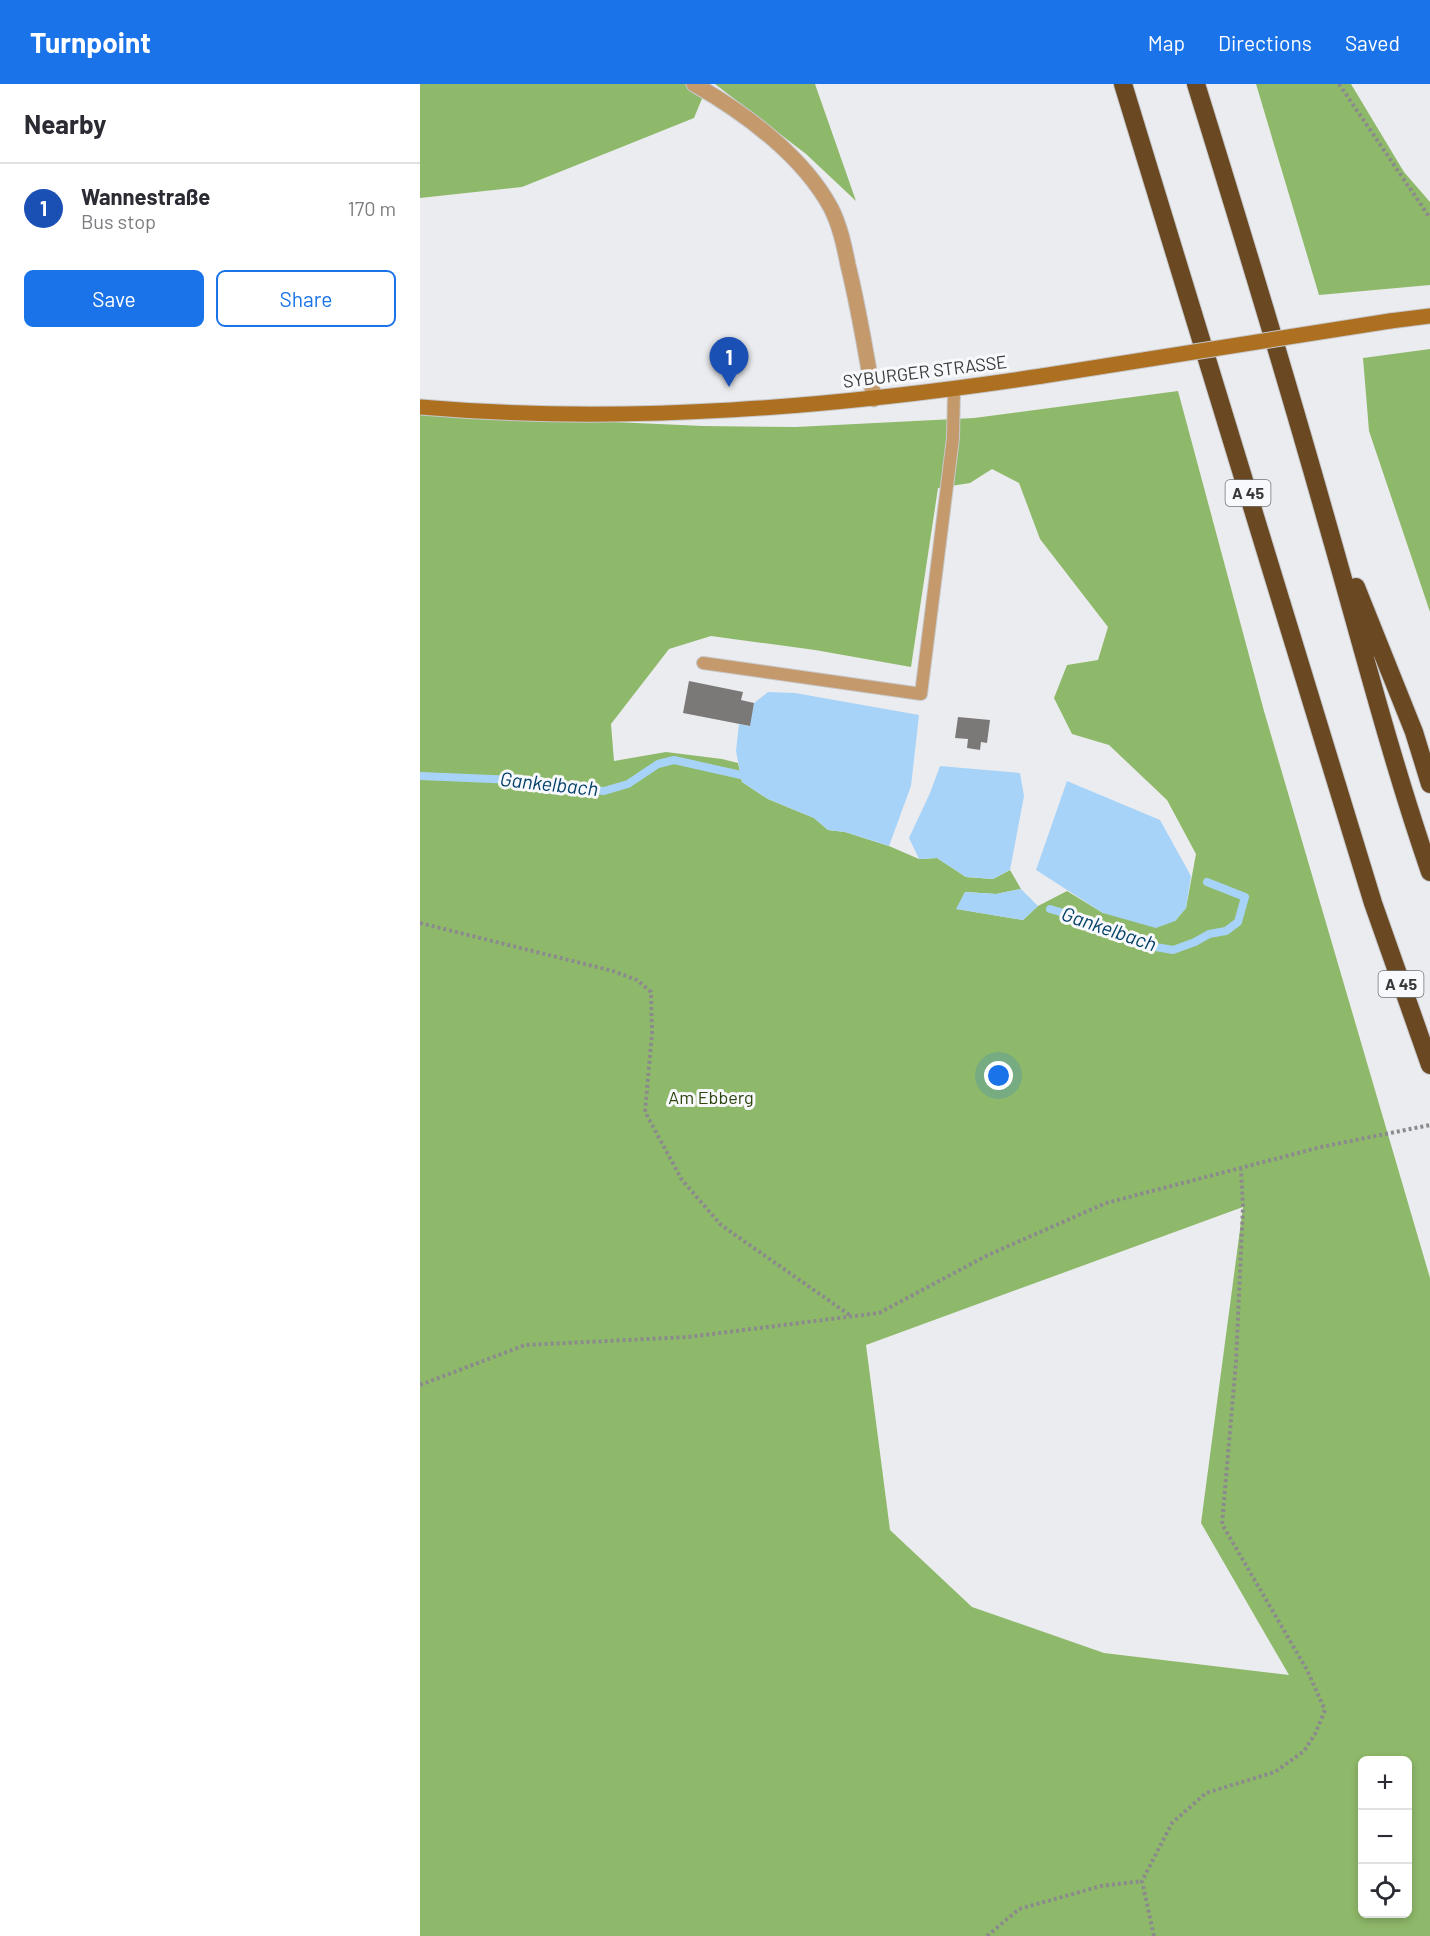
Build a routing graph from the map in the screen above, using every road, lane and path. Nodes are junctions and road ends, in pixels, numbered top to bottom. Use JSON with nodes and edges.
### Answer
{"nodes":[{"id":1,"x":694,"y":84,"type":"edge"},
{"id":2,"x":1123,"y":84,"type":"edge"},
{"id":3,"x":1196,"y":84,"type":"edge"},
{"id":4,"x":1339,"y":84,"type":"edge"},
{"id":5,"x":1430,"y":218,"type":"edge"},
{"id":6,"x":1430,"y":316,"type":"edge"},
{"id":7,"x":954,"y":390,"type":"junction"},
{"id":8,"x":874,"y":399,"type":"junction"},
{"id":9,"x":420,"y":407,"type":"edge"},
{"id":10,"x":1318,"y":490,"type":"junction"},
{"id":11,"x":703,"y":663,"type":"dead end"},
{"id":12,"x":1430,"y":784,"type":"edge"},
{"id":13,"x":1430,"y":872,"type":"edge"},
{"id":14,"x":420,"y":923,"type":"edge"},
{"id":15,"x":1430,"y":1065,"type":"edge"},
{"id":16,"x":1430,"y":1125,"type":"edge"},
{"id":17,"x":1241,"y":1170,"type":"junction"},
{"id":18,"x":852,"y":1316,"type":"junction"},
{"id":19,"x":420,"y":1385,"type":"edge"},
{"id":20,"x":1142,"y":1881,"type":"junction"},
{"id":21,"x":987,"y":1936,"type":"edge"},
{"id":22,"x":1154,"y":1936,"type":"edge"}],
"edges":[{"from":1,"to":8,"type":"street"},
{"from":2,"to":15,"type":"highway","number":"A 45"},
{"from":3,"to":10,"type":"highway"},
{"from":4,"to":5,"type":"path"},
{"from":6,"to":7,"type":"street","name":"SYBURGER STRASSE","bridge":true},
{"from":7,"to":8,"type":"street","name":"SYBURGER STRASSE"},
{"from":7,"to":11,"type":"lane"},
{"from":8,"to":9,"type":"street","name":"SYBURGER STRASSE"},
{"from":10,"to":12,"type":"highway"},
{"from":10,"to":13,"type":"highway"},
{"from":14,"to":18,"type":"path"},
{"from":16,"to":17,"type":"path"},
{"from":17,"to":18,"type":"path"},
{"from":17,"to":20,"type":"path"},
{"from":18,"to":19,"type":"path"},
{"from":20,"to":21,"type":"path"},
{"from":20,"to":22,"type":"path"}]}
